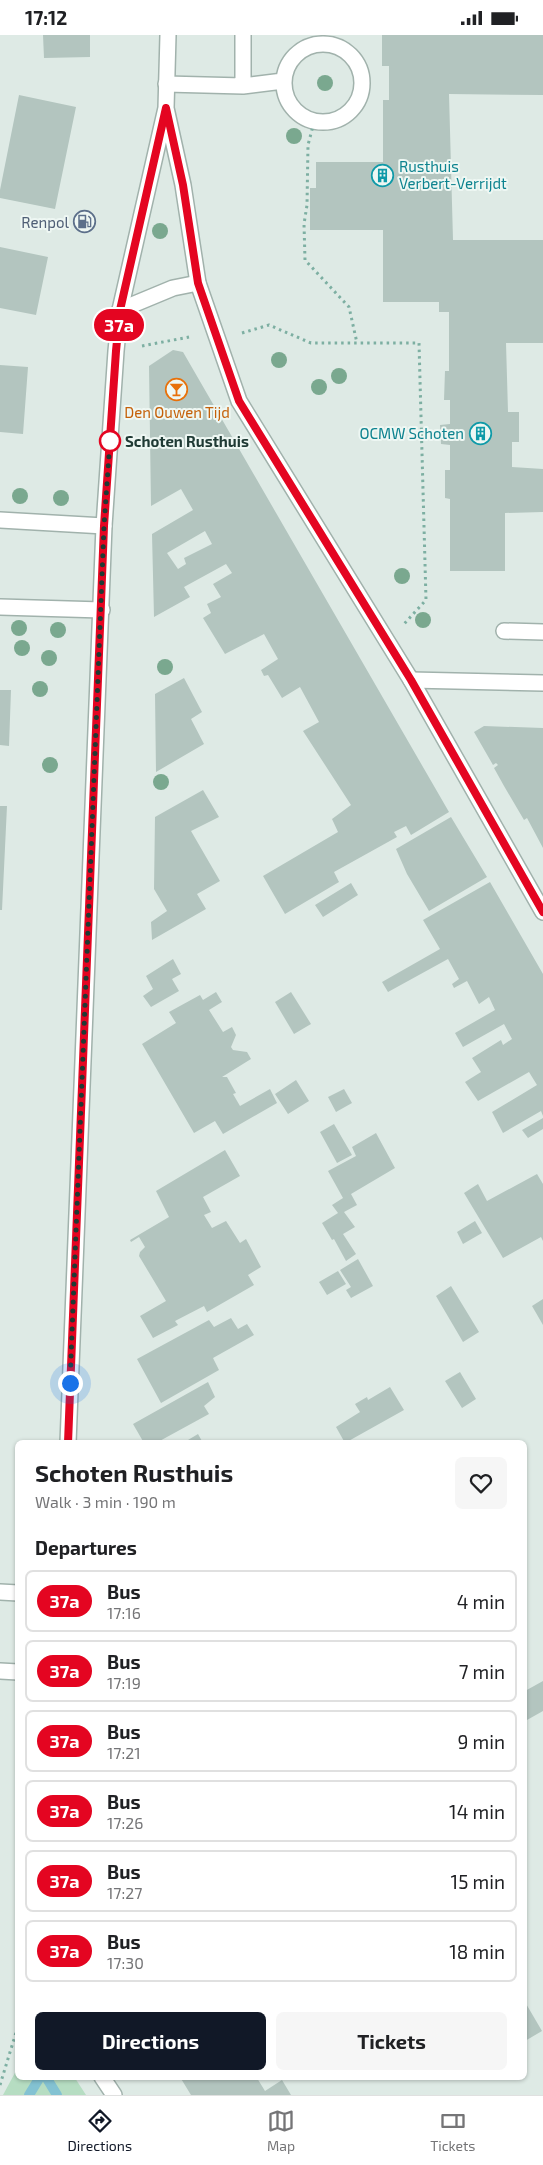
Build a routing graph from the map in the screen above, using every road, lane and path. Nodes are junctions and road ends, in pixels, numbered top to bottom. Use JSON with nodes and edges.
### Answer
{"nodes":[{"id":1,"x":168,"y":35,"type":"edge"},
{"id":2,"x":243,"y":35,"type":"edge"},
{"id":3,"x":283,"y":81,"type":"junction"},
{"id":4,"x":166,"y":85,"type":"junction"},
{"id":5,"x":243,"y":86,"type":"junction"},
{"id":6,"x":166,"y":108,"type":"junction"},
{"id":7,"x":314,"y":122,"type":"junction"},
{"id":8,"x":198,"y":283,"type":"junction"},
{"id":9,"x":120,"y":310,"type":"junction"},
{"id":10,"x":216,"y":336,"type":"junction"},
{"id":11,"x":357,"y":343,"type":"junction"},
{"id":12,"x":116,"y":351,"type":"junction"},
{"id":13,"x":0,"y":520,"type":"edge"},
{"id":14,"x":104,"y":526,"type":"junction"},
{"id":15,"x":0,"y":607,"type":"edge"},
{"id":16,"x":102,"y":610,"type":"junction"},
{"id":17,"x":504,"y":631,"type":"dead end"},
{"id":18,"x":543,"y":632,"type":"edge"},
{"id":19,"x":387,"y":642,"type":"junction"},
{"id":20,"x":411,"y":680,"type":"junction"},
{"id":21,"x":543,"y":683,"type":"edge"},
{"id":22,"x":543,"y":912,"type":"edge"},
{"id":23,"x":68,"y":1440,"type":"edge"},
{"id":24,"x":0,"y":1592,"type":"edge"},
{"id":25,"x":15,"y":1593,"type":"edge"},
{"id":26,"x":0,"y":1671,"type":"edge"},
{"id":27,"x":15,"y":1673,"type":"edge"},
{"id":28,"x":15,"y":2036,"type":"edge"},
{"id":29,"x":104,"y":2080,"type":"edge"},
{"id":30,"x":0,"y":2085,"type":"edge"},
{"id":31,"x":114,"y":2095,"type":"edge"}],
"edges":[{"from":1,"to":4,"type":"street"},
{"from":2,"to":5,"type":"street"},
{"from":3,"to":5,"type":"street"},
{"from":3,"to":7,"type":"street"},
{"from":3,"to":7,"type":"street"},
{"from":4,"to":5,"type":"street"},
{"from":4,"to":6,"type":"street"},
{"from":6,"to":8,"type":"street"},
{"from":6,"to":9,"type":"street"},
{"from":7,"to":11,"type":"path"},
{"from":8,"to":9,"type":"street"},
{"from":8,"to":10,"type":"street"},
{"from":9,"to":12,"type":"street"},
{"from":10,"to":11,"type":"path"},
{"from":10,"to":12,"type":"path"},
{"from":10,"to":19,"type":"street"},
{"from":11,"to":19,"type":"path"},
{"from":12,"to":14,"type":"street"},
{"from":13,"to":14,"type":"street"},
{"from":14,"to":16,"type":"street"},
{"from":15,"to":16,"type":"street"},
{"from":16,"to":23,"type":"street"},
{"from":17,"to":18,"type":"street"},
{"from":19,"to":20,"type":"street"},
{"from":20,"to":21,"type":"street"},
{"from":20,"to":22,"type":"street"},
{"from":24,"to":25,"type":"street"},
{"from":26,"to":27,"type":"street"},
{"from":28,"to":30,"type":"path"},
{"from":29,"to":31,"type":"street"}]}
